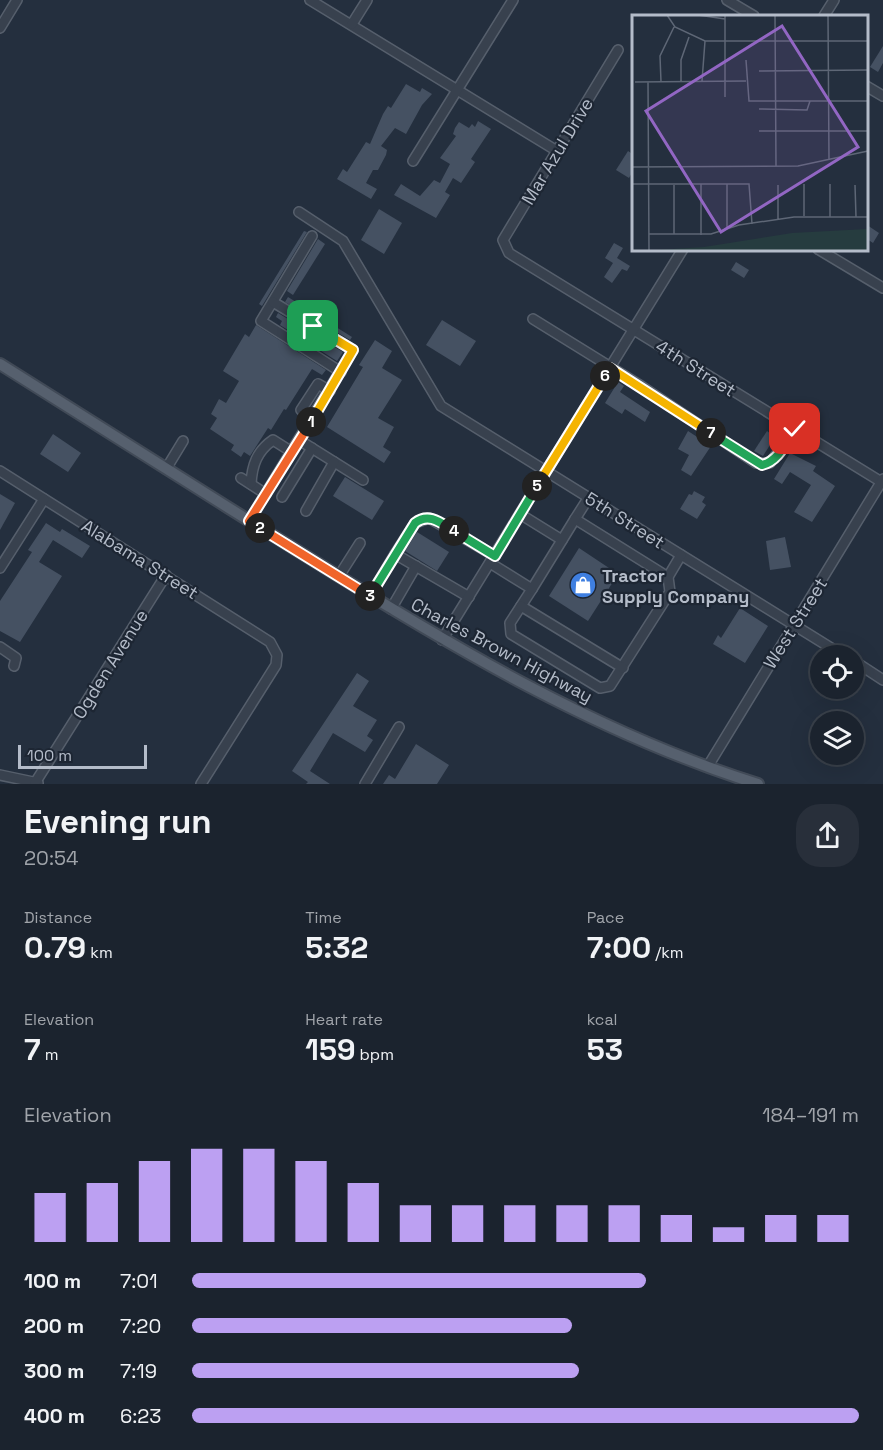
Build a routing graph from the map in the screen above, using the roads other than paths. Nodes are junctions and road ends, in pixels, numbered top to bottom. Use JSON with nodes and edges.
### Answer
{"nodes":[{"id":1,"x":17,"y":0,"type":"edge"},
{"id":2,"x":310,"y":0,"type":"edge"},
{"id":3,"x":367,"y":0,"type":"edge"},
{"id":4,"x":513,"y":0,"type":"edge"},
{"id":5,"x":727,"y":0,"type":"edge"},
{"id":6,"x":834,"y":0,"type":"edge"},
{"id":7,"x":752,"y":15,"type":"edge"},
{"id":8,"x":825,"y":15,"type":"edge"},
{"id":9,"x":352,"y":24,"type":"junction"},
{"id":10,"x":0,"y":28,"type":"edge"},
{"id":11,"x":618,"y":50,"type":"dead end"},
{"id":12,"x":868,"y":87,"type":"edge"},
{"id":13,"x":458,"y":89,"type":"junction"},
{"id":14,"x":883,"y":96,"type":"edge"},
{"id":15,"x":557,"y":151,"type":"junction"},
{"id":16,"x":413,"y":161,"type":"dead end"},
{"id":17,"x":299,"y":212,"type":"dead end"},
{"id":18,"x":312,"y":236,"type":"dead end"},
{"id":19,"x":682,"y":250,"type":"edge"},
{"id":20,"x":820,"y":250,"type":"edge"},
{"id":21,"x":509,"y":253,"type":"joint"},
{"id":22,"x":883,"y":288,"type":"edge"},
{"id":23,"x":273,"y":302,"type":"junction"},
{"id":24,"x":533,"y":319,"type":"dead end"},
{"id":25,"x":634,"y":330,"type":"junction"},
{"id":26,"x":0,"y":364,"type":"edge"},
{"id":27,"x":610,"y":368,"type":"junction"},
{"id":28,"x":341,"y":372,"type":"junction"},
{"id":29,"x":330,"y":391,"type":"junction"},
{"id":30,"x":313,"y":418,"type":"junction"},
{"id":31,"x":795,"y":429,"type":"junction"},
{"id":32,"x":299,"y":440,"type":"junction"},
{"id":33,"x":183,"y":441,"type":"dead end"},
{"id":34,"x":312,"y":448,"type":"junction"},
{"id":35,"x":292,"y":452,"type":"junction"},
{"id":36,"x":334,"y":462,"type":"junction"},
{"id":37,"x":166,"y":469,"type":"junction"},
{"id":38,"x":0,"y":471,"type":"edge"},
{"id":39,"x":547,"y":471,"type":"junction"},
{"id":40,"x":241,"y":478,"type":"dead end"},
{"id":41,"x":363,"y":480,"type":"dead end"},
{"id":42,"x":882,"y":481,"type":"edge"},
{"id":43,"x":251,"y":484,"type":"junction"},
{"id":44,"x":266,"y":494,"type":"junction"},
{"id":45,"x":282,"y":497,"type":"dead end"},
{"id":46,"x":589,"y":497,"type":"junction"},
{"id":47,"x":44,"y":499,"type":"junction"},
{"id":48,"x":306,"y":511,"type":"dead end"},
{"id":49,"x":520,"y":514,"type":"junction"},
{"id":50,"x":575,"y":519,"type":"junction"},
{"id":51,"x":249,"y":521,"type":"junction"},
{"id":52,"x":562,"y":540,"type":"junction"},
{"id":53,"x":360,"y":543,"type":"dead end"},
{"id":54,"x":395,"y":554,"type":"junction"},
{"id":55,"x":681,"y":555,"type":"junction"},
{"id":56,"x":492,"y":560,"type":"junction"},
{"id":57,"x":416,"y":566,"type":"junction"},
{"id":58,"x":0,"y":568,"type":"edge"},
{"id":59,"x":166,"y":575,"type":"junction"},
{"id":60,"x":339,"y":576,"type":"junction"},
{"id":61,"x":669,"y":577,"type":"junction"},
{"id":62,"x":532,"y":589,"type":"junction"},
{"id":63,"x":370,"y":596,"type":"junction"},
{"id":64,"x":469,"y":597,"type":"junction"},
{"id":65,"x":521,"y":606,"type":"junction"},
{"id":66,"x":392,"y":609,"type":"junction"},
{"id":67,"x":794,"y":625,"type":"junction"},
{"id":68,"x":442,"y":640,"type":"junction"},
{"id":69,"x":826,"y":645,"type":"edge"},
{"id":70,"x":0,"y":647,"type":"edge"},
{"id":71,"x":14,"y":666,"type":"dead end"},
{"id":72,"x":623,"y":668,"type":"junction"},
{"id":73,"x":864,"y":668,"type":"edge"},
{"id":74,"x":883,"y":680,"type":"edge"},
{"id":75,"x":399,"y":727,"type":"dead end"},
{"id":76,"x":708,"y":766,"type":"junction"},
{"id":77,"x":0,"y":776,"type":"edge"},
{"id":78,"x":22,"y":782,"type":"edge"},
{"id":79,"x":38,"y":783,"type":"edge"},
{"id":80,"x":201,"y":784,"type":"edge"},
{"id":81,"x":365,"y":784,"type":"edge"},
{"id":82,"x":758,"y":784,"type":"edge"}],
"edges":[{"from":1,"to":10,"type":"street"},
{"from":2,"to":9,"type":"street"},
{"from":3,"to":9,"type":"street"},
{"from":4,"to":13,"type":"street"},
{"from":5,"to":7,"type":"street"},
{"from":6,"to":8,"type":"street"},
{"from":9,"to":13,"type":"street"},
{"from":11,"to":15,"type":"street","name":"Mar Azul Drive"},
{"from":12,"to":14,"type":"street"},
{"from":13,"to":15,"type":"street"},
{"from":13,"to":16,"type":"street"},
{"from":15,"to":21,"type":"street","name":"Mar Azul Drive"},
{"from":17,"to":39,"type":"street","name":"5th Street"},
{"from":18,"to":23,"type":"street"},
{"from":19,"to":25,"type":"street"},
{"from":20,"to":22,"type":"street"},
{"from":21,"to":25,"type":"street","name":"4th Street"},
{"from":23,"to":28,"type":"street"},
{"from":23,"to":28,"type":"street"},
{"from":24,"to":27,"type":"street"},
{"from":25,"to":27,"type":"street"},
{"from":25,"to":31,"type":"street","name":"4th Street"},
{"from":26,"to":37,"type":"main road","name":"Charles Brown Highway"},
{"from":27,"to":31,"type":"street"},
{"from":27,"to":39,"type":"street"},
{"from":28,"to":29,"type":"street"},
{"from":29,"to":30,"type":"street"},
{"from":29,"to":30,"type":"street"},
{"from":30,"to":32,"type":"street"},
{"from":31,"to":42,"type":"street","name":"4th Street"},
{"from":32,"to":34,"type":"street"},
{"from":32,"to":35,"type":"street"},
{"from":33,"to":37,"type":"street"},
{"from":34,"to":36,"type":"street"},
{"from":34,"to":45,"type":"street"},
{"from":35,"to":43,"type":"street"},
{"from":35,"to":44,"type":"street"},
{"from":36,"to":41,"type":"street"},
{"from":36,"to":48,"type":"street"},
{"from":37,"to":51,"type":"main road","name":"Charles Brown Highway"},
{"from":38,"to":47,"type":"street","name":"Alabama Street"},
{"from":39,"to":46,"type":"street","name":"5th Street"},
{"from":39,"to":49,"type":"street"},
{"from":40,"to":43,"type":"street"},
{"from":42,"to":67,"type":"street","name":"West Street"},
{"from":43,"to":44,"type":"street"},
{"from":44,"to":51,"type":"street"},
{"from":46,"to":50,"type":"street"},
{"from":46,"to":55,"type":"street","name":"5th Street"},
{"from":47,"to":58,"type":"street"},
{"from":47,"to":59,"type":"street","name":"Alabama Street"},
{"from":49,"to":52,"type":"street"},
{"from":49,"to":56,"type":"street"},
{"from":50,"to":52,"type":"street"},
{"from":50,"to":61,"type":"street"},
{"from":51,"to":60,"type":"main road","name":"Charles Brown Highway"},
{"from":52,"to":62,"type":"street"},
{"from":53,"to":60,"type":"street"},
{"from":54,"to":56,"type":"street"},
{"from":54,"to":57,"type":"street"},
{"from":54,"to":63,"type":"street"},
{"from":55,"to":61,"type":"street"},
{"from":55,"to":67,"type":"street","name":"5th Street"},
{"from":56,"to":62,"type":"street"},
{"from":56,"to":64,"type":"street"},
{"from":57,"to":64,"type":"street"},
{"from":57,"to":66,"type":"street"},
{"from":59,"to":79,"type":"street","name":"Ogden Avenue"},
{"from":59,"to":80,"type":"street","name":"Alabama Street"},
{"from":60,"to":63,"type":"main road","name":"Charles Brown Highway"},
{"from":61,"to":72,"type":"street"},
{"from":62,"to":65,"type":"street"},
{"from":63,"to":66,"type":"main road","name":"Charles Brown Highway"},
{"from":64,"to":68,"type":"street"},
{"from":65,"to":72,"type":"street"},
{"from":65,"to":72,"type":"street"},
{"from":66,"to":68,"type":"main road","name":"Charles Brown Highway"},
{"from":67,"to":69,"type":"street","name":"5th Street"},
{"from":67,"to":76,"type":"street","name":"West Street"},
{"from":68,"to":76,"type":"main road","name":"Charles Brown Highway"},
{"from":70,"to":71,"type":"street"},
{"from":73,"to":74,"type":"street"},
{"from":75,"to":81,"type":"street"},
{"from":76,"to":82,"type":"main road","name":"Charles Brown Highway"},
{"from":77,"to":78,"type":"street"},
{"from":78,"to":79,"type":"street"}]}
